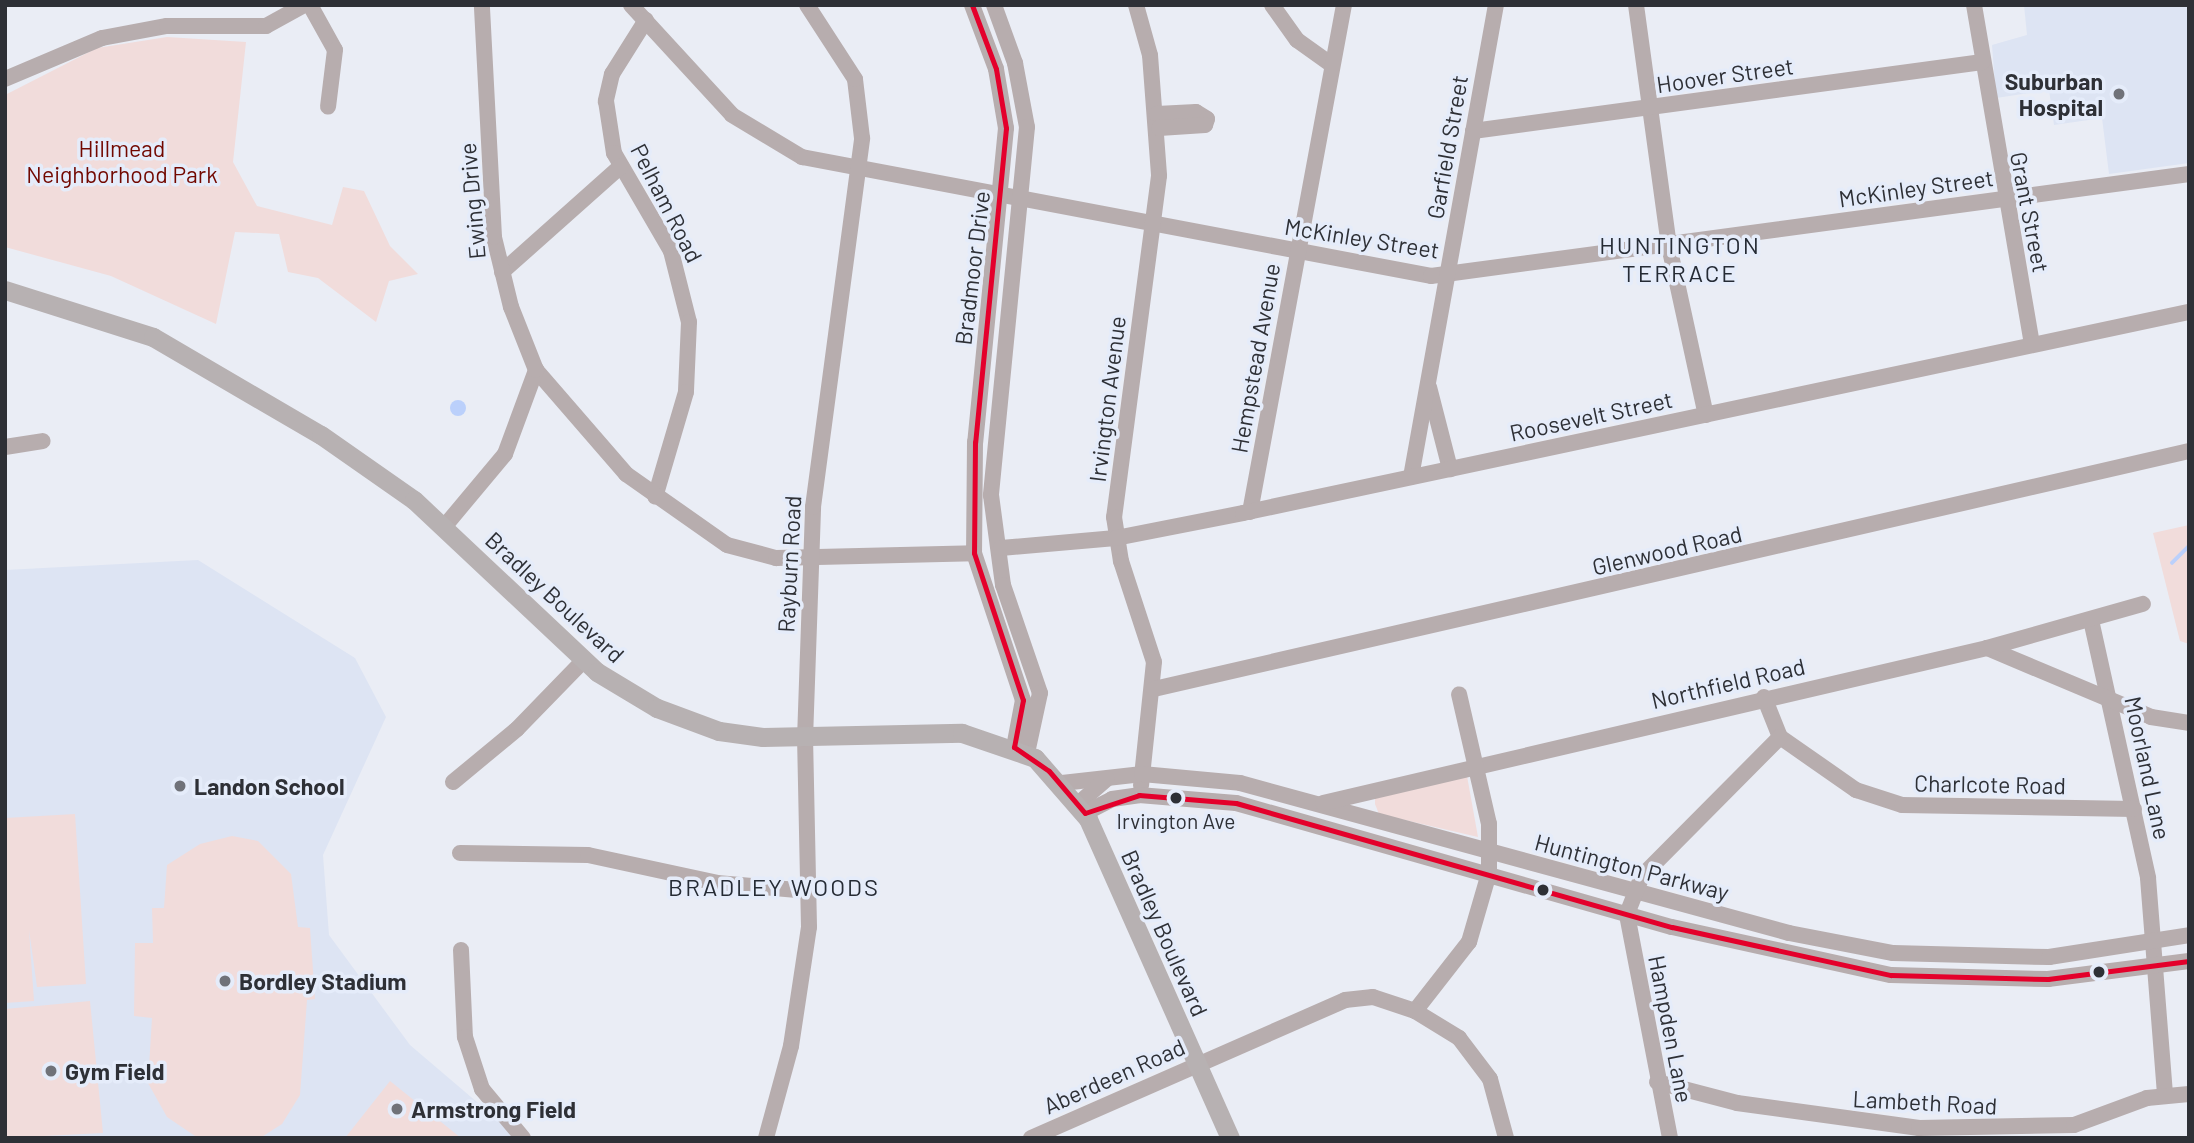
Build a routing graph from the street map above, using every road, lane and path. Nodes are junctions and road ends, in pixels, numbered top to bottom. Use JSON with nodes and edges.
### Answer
{"nodes":[{"id":1,"x":304,"y":5,"type":"edge"},
{"id":2,"x":310,"y":5,"type":"edge"},
{"id":3,"x":482,"y":5,"type":"edge"},
{"id":4,"x":631,"y":5,"type":"edge"},
{"id":5,"x":807,"y":5,"type":"edge"},
{"id":6,"x":972,"y":5,"type":"edge"},
{"id":7,"x":994,"y":5,"type":"edge"},
{"id":8,"x":1136,"y":5,"type":"edge"},
{"id":9,"x":1272,"y":5,"type":"edge"},
{"id":10,"x":1344,"y":5,"type":"edge"},
{"id":11,"x":1496,"y":5,"type":"edge"},
{"id":12,"x":1636,"y":5,"type":"edge"},
{"id":13,"x":1975,"y":5,"type":"edge"},
{"id":14,"x":646,"y":20,"type":"junction"},
{"id":15,"x":1982,"y":62,"type":"junction"},
{"id":16,"x":1332,"y":65,"type":"junction"},
{"id":17,"x":5,"y":79,"type":"edge"},
{"id":18,"x":328,"y":107,"type":"dead end"},
{"id":19,"x":1651,"y":108,"type":"junction"},
{"id":20,"x":1473,"y":131,"type":"junction"},
{"id":21,"x":621,"y":166,"type":"junction"},
{"id":22,"x":858,"y":169,"type":"junction"},
{"id":23,"x":2189,"y":174,"type":"edge"},
{"id":24,"x":1004,"y":196,"type":"junction"},
{"id":25,"x":1023,"y":199,"type":"junction"},
{"id":26,"x":2003,"y":199,"type":"junction"},
{"id":27,"x":1153,"y":224,"type":"junction"},
{"id":28,"x":1669,"y":246,"type":"junction"},
{"id":29,"x":1298,"y":251,"type":"junction"},
{"id":30,"x":502,"y":272,"type":"junction"},
{"id":31,"x":1447,"y":275,"type":"junction"},
{"id":32,"x":5,"y":290,"type":"edge"},
{"id":33,"x":2189,"y":312,"type":"edge"},
{"id":34,"x":2032,"y":343,"type":"junction"},
{"id":35,"x":536,"y":370,"type":"junction"},
{"id":36,"x":1427,"y":380,"type":"junction"},
{"id":37,"x":1706,"y":415,"type":"junction"},
{"id":38,"x":43,"y":441,"type":"dead end"},
{"id":39,"x":5,"y":447,"type":"edge"},
{"id":40,"x":2189,"y":451,"type":"edge"},
{"id":41,"x":1450,"y":469,"type":"junction"},
{"id":42,"x":1411,"y":477,"type":"junction"},
{"id":43,"x":655,"y":497,"type":"junction"},
{"id":44,"x":1250,"y":512,"type":"junction"},
{"id":45,"x":444,"y":527,"type":"junction"},
{"id":46,"x":1116,"y":538,"type":"junction"},
{"id":47,"x":999,"y":549,"type":"junction"},
{"id":48,"x":978,"y":552,"type":"junction"},
{"id":49,"x":810,"y":559,"type":"junction"},
{"id":50,"x":2143,"y":604,"type":"dead end"},
{"id":51,"x":2091,"y":620,"type":"junction"},
{"id":52,"x":1987,"y":648,"type":"junction"},
{"id":53,"x":584,"y":660,"type":"junction"},
{"id":54,"x":1154,"y":689,"type":"junction"},
{"id":55,"x":1459,"y":694,"type":"dead end"},
{"id":56,"x":1764,"y":697,"type":"junction"},
{"id":57,"x":2111,"y":700,"type":"junction"},
{"id":58,"x":2189,"y":723,"type":"edge"},
{"id":59,"x":1780,"y":737,"type":"junction"},
{"id":60,"x":805,"y":739,"type":"junction"},
{"id":61,"x":1020,"y":750,"type":"junction"},
{"id":62,"x":1476,"y":764,"type":"junction"},
{"id":63,"x":1142,"y":774,"type":"junction"},
{"id":64,"x":1107,"y":779,"type":"junction"},
{"id":65,"x":453,"y":782,"type":"dead end"},
{"id":66,"x":1062,"y":783,"type":"junction"},
{"id":67,"x":1139,"y":795,"type":"junction"},
{"id":68,"x":1323,"y":802,"type":"junction"},
{"id":69,"x":1082,"y":808,"type":"junction"},
{"id":70,"x":2134,"y":809,"type":"junction"},
{"id":71,"x":1318,"y":825,"type":"junction"},
{"id":72,"x":1491,"y":850,"type":"junction"},
{"id":73,"x":460,"y":853,"type":"dead end"},
{"id":74,"x":1489,"y":873,"type":"junction"},
{"id":75,"x":1633,"y":890,"type":"junction"},
{"id":76,"x":809,"y":891,"type":"junction"},
{"id":77,"x":1627,"y":914,"type":"junction"},
{"id":78,"x":2189,"y":935,"type":"edge"},
{"id":79,"x":2155,"y":940,"type":"junction"},
{"id":80,"x":461,"y":950,"type":"dead end"},
{"id":81,"x":2189,"y":961,"type":"edge"},
{"id":82,"x":2157,"y":968,"type":"junction"},
{"id":83,"x":1415,"y":1011,"type":"junction"},
{"id":84,"x":1196,"y":1064,"type":"junction"},
{"id":85,"x":1657,"y":1082,"type":"junction"},
{"id":86,"x":2165,"y":1094,"type":"junction"},
{"id":87,"x":2189,"y":1094,"type":"edge"},
{"id":88,"x":1842,"y":1121,"type":"junction"},
{"id":89,"x":2070,"y":1131,"type":"edge"},
{"id":90,"x":1049,"y":1134,"type":"edge"},
{"id":91,"x":523,"y":1138,"type":"edge"},
{"id":92,"x":766,"y":1138,"type":"edge"},
{"id":93,"x":1031,"y":1138,"type":"edge"},
{"id":94,"x":1230,"y":1138,"type":"edge"},
{"id":95,"x":1506,"y":1138,"type":"edge"},
{"id":96,"x":1670,"y":1138,"type":"edge"},
{"id":97,"x":1845,"y":1138,"type":"edge"}],
"edges":[{"from":1,"to":17,"type":"street"},
{"from":2,"to":18,"type":"street"},
{"from":3,"to":30,"type":"street","name":"Ewing Drive"},
{"from":4,"to":14,"type":"street","name":"McKinley Street"},
{"from":5,"to":22,"type":"street","name":"Rayburn Road"},
{"from":6,"to":24,"type":"street","name":"Bradmoor Drive"},
{"from":7,"to":25,"type":"street","name":"Bradmoor Drive"},
{"from":8,"to":27,"type":"street","name":"Irvington Avenue"},
{"from":9,"to":16,"type":"street"},
{"from":10,"to":16,"type":"street","name":"Hempstead Avenue"},
{"from":11,"to":20,"type":"street","name":"Garfield Street"},
{"from":12,"to":19,"type":"street"},
{"from":13,"to":15,"type":"street","name":"Grant Street"},
{"from":14,"to":21,"type":"street","name":"Pelham Road"},
{"from":14,"to":22,"type":"street","name":"McKinley Street"},
{"from":15,"to":19,"type":"street","name":"Hoover Street"},
{"from":15,"to":26,"type":"street","name":"Grant Street"},
{"from":16,"to":29,"type":"street","name":"Hempstead Avenue"},
{"from":19,"to":20,"type":"street","name":"Hoover Street"},
{"from":19,"to":28,"type":"street"},
{"from":20,"to":31,"type":"street","name":"Garfield Street"},
{"from":21,"to":30,"type":"street"},
{"from":21,"to":43,"type":"street","name":"Pelham Road"},
{"from":22,"to":24,"type":"street","name":"McKinley Street"},
{"from":22,"to":49,"type":"street","name":"Rayburn Road"},
{"from":23,"to":26,"type":"street","name":"McKinley Street"},
{"from":24,"to":25,"type":"street","name":"McKinley Street"},
{"from":24,"to":48,"type":"street","name":"Bradmoor Drive"},
{"from":25,"to":27,"type":"street","name":"McKinley Street"},
{"from":25,"to":47,"type":"street","name":"Bradmoor Drive"},
{"from":26,"to":28,"type":"street","name":"McKinley Street"},
{"from":26,"to":34,"type":"street","name":"Grant Street"},
{"from":27,"to":29,"type":"street","name":"McKinley Street"},
{"from":27,"to":46,"type":"street","name":"Irvington Avenue"},
{"from":28,"to":31,"type":"street","name":"McKinley Street"},
{"from":28,"to":37,"type":"street"},
{"from":29,"to":31,"type":"street","name":"McKinley Street"},
{"from":29,"to":44,"type":"street","name":"Hempstead Avenue"},
{"from":30,"to":35,"type":"street","name":"Ewing Drive"},
{"from":31,"to":36,"type":"street","name":"Garfield Street"},
{"from":32,"to":45,"type":"main road","name":"Bradley Boulevard"},
{"from":33,"to":34,"type":"street","name":"Roosevelt Street"},
{"from":34,"to":37,"type":"street","name":"Roosevelt Street"},
{"from":35,"to":43,"type":"street"},
{"from":35,"to":45,"type":"street"},
{"from":36,"to":41,"type":"street","name":"Garfield Street"},
{"from":36,"to":42,"type":"street","name":"Garfield Street"},
{"from":37,"to":41,"type":"street","name":"Roosevelt Street"},
{"from":38,"to":39,"type":"street"},
{"from":40,"to":54,"type":"street","name":"Glenwood Road"},
{"from":41,"to":42,"type":"street","name":"Roosevelt Street"},
{"from":42,"to":44,"type":"street","name":"Roosevelt Street"},
{"from":43,"to":49,"type":"street"},
{"from":44,"to":46,"type":"street","name":"Roosevelt Street"},
{"from":45,"to":53,"type":"main road","name":"Bradley Boulevard"},
{"from":46,"to":47,"type":"street","name":"Roosevelt Street"},
{"from":46,"to":54,"type":"street","name":"Irvington Avenue"},
{"from":47,"to":48,"type":"street"},
{"from":47,"to":48,"type":"street"},
{"from":47,"to":61,"type":"street","name":"Bradmoor Drive"},
{"from":48,"to":49,"type":"street"},
{"from":48,"to":61,"type":"street","name":"Bradmoor Drive"},
{"from":49,"to":60,"type":"street","name":"Rayburn Road"},
{"from":50,"to":51,"type":"street","name":"Northfield Road"},
{"from":51,"to":52,"type":"street","name":"Northfield Road"},
{"from":51,"to":57,"type":"street","name":"Moorland Lane"},
{"from":52,"to":56,"type":"street","name":"Northfield Road"},
{"from":52,"to":57,"type":"street"},
{"from":53,"to":60,"type":"main road","name":"Bradley Boulevard"},
{"from":53,"to":65,"type":"street"},
{"from":54,"to":63,"type":"street","name":"Irvington Avenue"},
{"from":55,"to":62,"type":"street"},
{"from":56,"to":59,"type":"street"},
{"from":56,"to":62,"type":"street","name":"Northfield Road"},
{"from":57,"to":58,"type":"street"},
{"from":57,"to":70,"type":"street","name":"Moorland Lane"},
{"from":59,"to":70,"type":"street","name":"Charlcote Road"},
{"from":59,"to":75,"type":"street","name":"Hampden Lane"},
{"from":60,"to":61,"type":"main road","name":"Bradley Boulevard"},
{"from":60,"to":76,"type":"street","name":"Rayburn Road"},
{"from":61,"to":66,"type":"main road","name":"Bradley Boulevard"},
{"from":62,"to":68,"type":"street","name":"Northfield Road"},
{"from":62,"to":72,"type":"street"},
{"from":63,"to":64,"type":"street","name":"Huntington Parkway"},
{"from":63,"to":67,"type":"street","name":"Irvington Avenue"},
{"from":63,"to":68,"type":"street","name":"Huntington Parkway"},
{"from":64,"to":66,"type":"street","name":"Huntington Parkway"},
{"from":64,"to":69,"type":"street"},
{"from":66,"to":69,"type":"main road","name":"Bradley Boulevard"},
{"from":67,"to":69,"type":"street","name":"Huntington Parkway"},
{"from":67,"to":71,"type":"street","name":"Huntington Parkway"},
{"from":68,"to":71,"type":"street"},
{"from":68,"to":72,"type":"street","name":"Huntington Parkway"},
{"from":69,"to":84,"type":"main road","name":"Bradley Boulevard"},
{"from":70,"to":79,"type":"street","name":"Moorland Lane"},
{"from":71,"to":74,"type":"street","name":"Huntington Parkway"},
{"from":72,"to":74,"type":"street"},
{"from":72,"to":75,"type":"street","name":"Huntington Parkway"},
{"from":73,"to":76,"type":"street"},
{"from":74,"to":77,"type":"street","name":"Huntington Parkway"},
{"from":74,"to":83,"type":"street"},
{"from":75,"to":77,"type":"street","name":"Hampden Lane"},
{"from":75,"to":79,"type":"street","name":"Huntington Parkway"},
{"from":76,"to":92,"type":"street","name":"Rayburn Road"},
{"from":77,"to":82,"type":"street","name":"Huntington Parkway"},
{"from":77,"to":85,"type":"street","name":"Hampden Lane"},
{"from":78,"to":79,"type":"street","name":"Huntington Parkway"},
{"from":79,"to":82,"type":"street","name":"Moorland Lane"},
{"from":80,"to":91,"type":"street"},
{"from":81,"to":82,"type":"street","name":"Huntington Parkway"},
{"from":82,"to":86,"type":"street","name":"Moorland Lane"},
{"from":83,"to":84,"type":"street","name":"Aberdeen Road"},
{"from":83,"to":95,"type":"street","name":"Aberdeen Road"},
{"from":84,"to":90,"type":"street","name":"Aberdeen Road"},
{"from":84,"to":94,"type":"main road","name":"Bradley Boulevard"},
{"from":85,"to":88,"type":"street","name":"Lambeth Road"},
{"from":85,"to":96,"type":"street","name":"Hampden Lane"},
{"from":86,"to":87,"type":"street","name":"Lambeth Road"},
{"from":86,"to":89,"type":"street","name":"Lambeth Road"},
{"from":88,"to":89,"type":"street","name":"Lambeth Road"},
{"from":88,"to":97,"type":"street"},
{"from":90,"to":93,"type":"street","name":"Aberdeen Road"}]}
